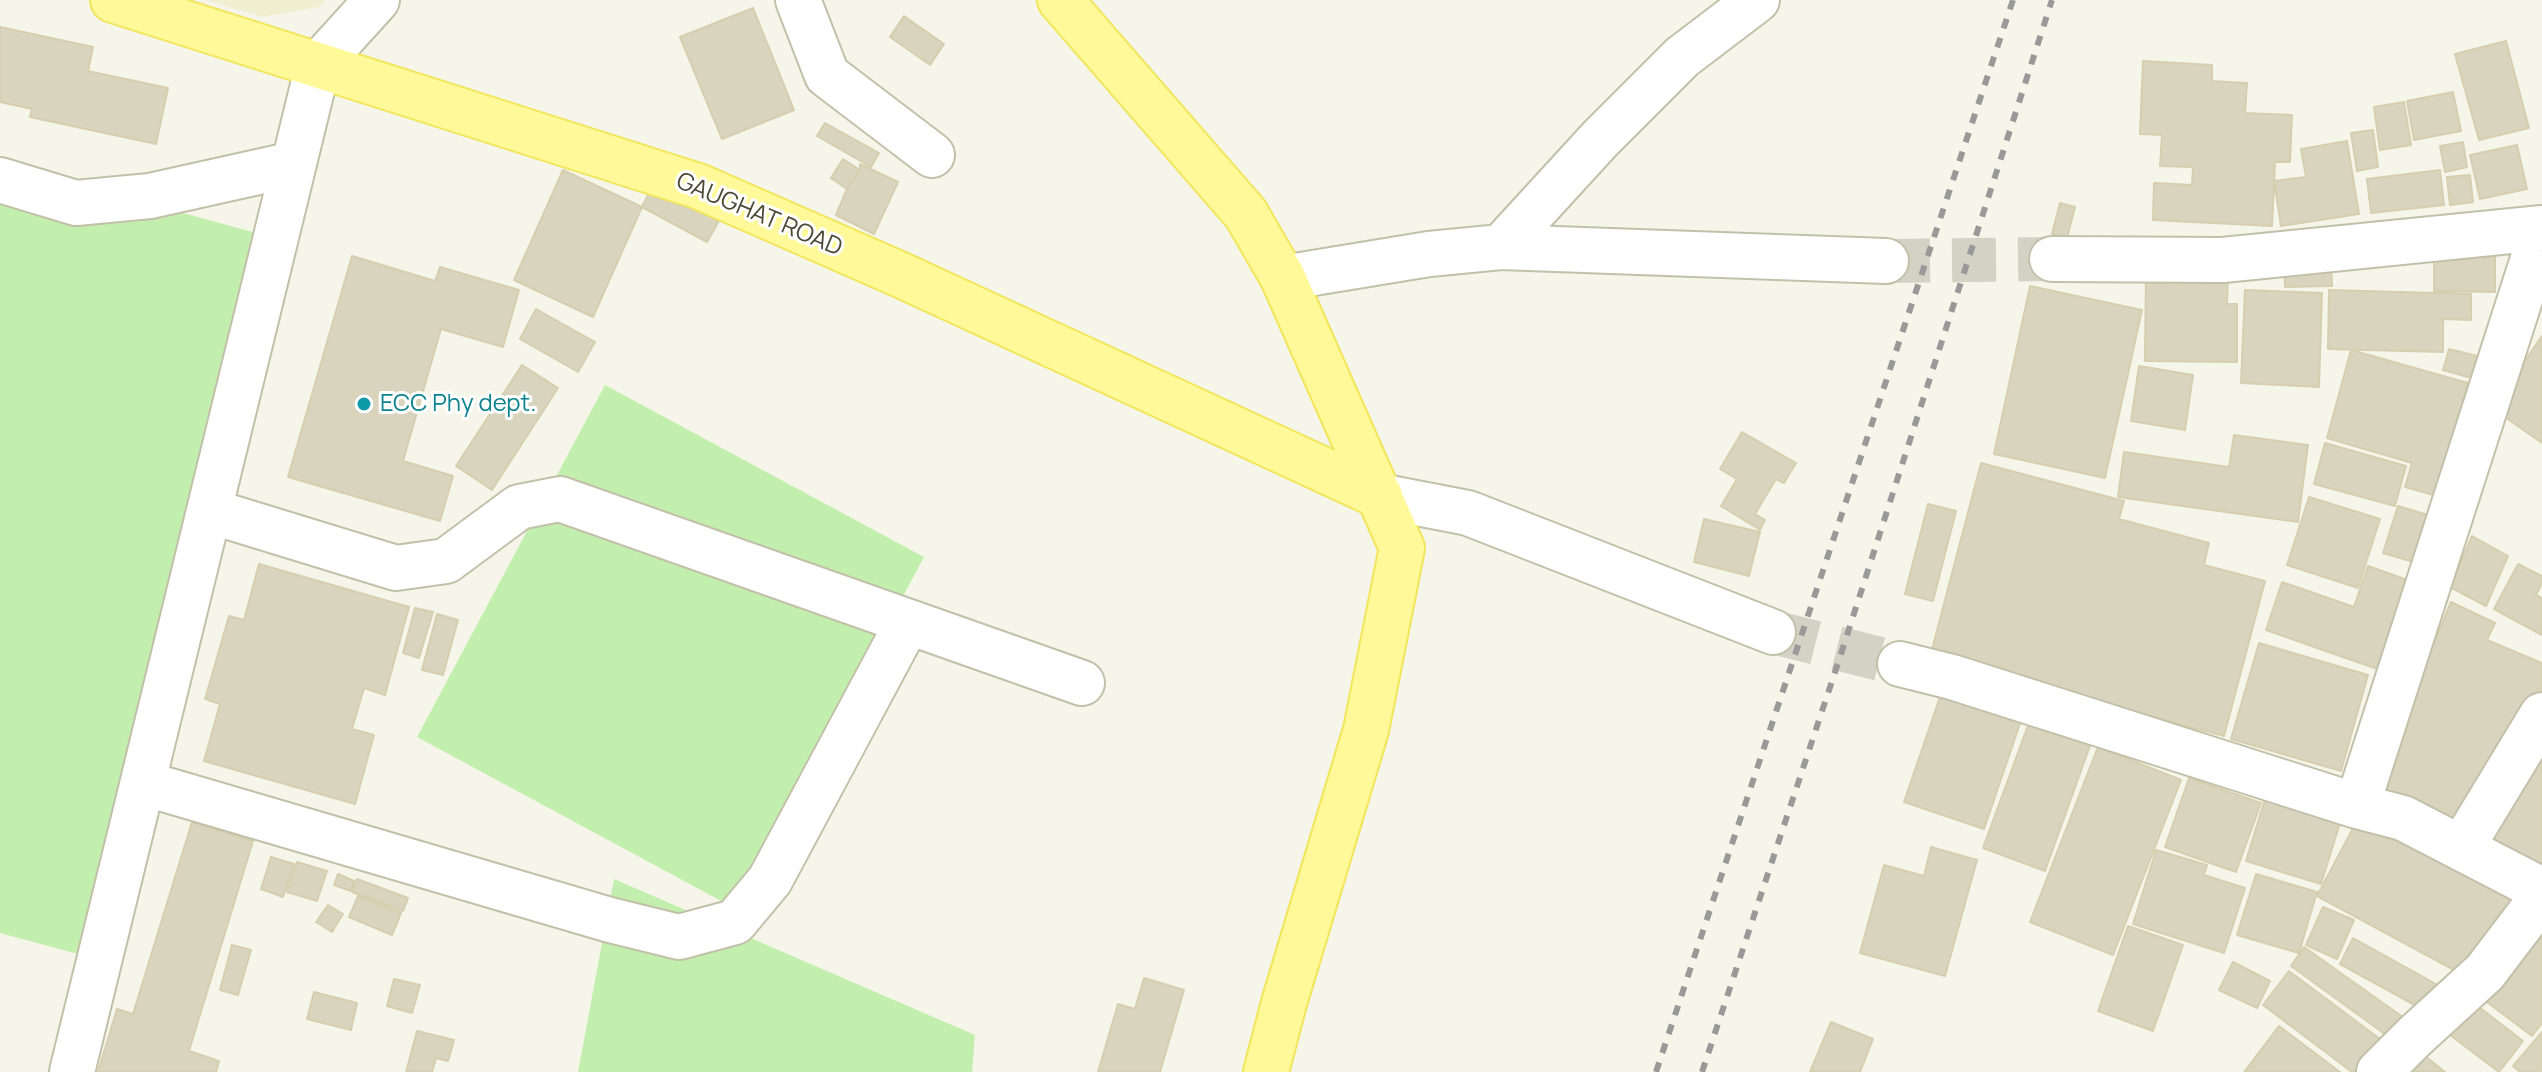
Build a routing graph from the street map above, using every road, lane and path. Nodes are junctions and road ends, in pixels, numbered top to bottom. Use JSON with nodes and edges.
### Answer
{"nodes":[{"id":1,"x":113,"y":0,"type":"edge"},
{"id":2,"x":377,"y":0,"type":"edge"},
{"id":3,"x":798,"y":0,"type":"edge"},
{"id":4,"x":1060,"y":0,"type":"edge"},
{"id":5,"x":1757,"y":0,"type":"edge"},
{"id":6,"x":318,"y":65,"type":"junction"},
{"id":7,"x":932,"y":155,"type":"dead end"},
{"id":8,"x":294,"y":164,"type":"junction"},
{"id":9,"x":0,"y":180,"type":"edge"},
{"id":10,"x":2542,"y":230,"type":"edge"},
{"id":11,"x":1501,"y":247,"type":"junction"},
{"id":12,"x":2052,"y":259,"type":"tunnel mouth"},
{"id":13,"x":1886,"y":261,"type":"tunnel mouth"},
{"id":14,"x":1283,"y":278,"type":"junction"},
{"id":15,"x":1380,"y":496,"type":"junction"},
{"id":16,"x":210,"y":511,"type":"junction"},
{"id":17,"x":908,"y":622,"type":"junction"},
{"id":18,"x":1773,"y":632,"type":"tunnel mouth"},
{"id":19,"x":1900,"y":664,"type":"tunnel mouth"},
{"id":20,"x":1082,"y":683,"type":"dead end"},
{"id":21,"x":2542,"y":715,"type":"edge"},
{"id":22,"x":143,"y":783,"type":"junction"},
{"id":23,"x":2357,"y":806,"type":"junction"},
{"id":24,"x":2462,"y":847,"type":"junction"},
{"id":25,"x":2542,"y":890,"type":"edge"},
{"id":26,"x":2542,"y":897,"type":"edge"},
{"id":27,"x":72,"y":1072,"type":"edge"},
{"id":28,"x":1266,"y":1072,"type":"edge"},
{"id":29,"x":2379,"y":1072,"type":"edge"}],
"edges":[{"from":1,"to":6,"type":"main road","name":"GAUGHAT ROAD"},
{"from":2,"to":6,"type":"street"},
{"from":3,"to":7,"type":"street"},
{"from":4,"to":14,"type":"main road"},
{"from":5,"to":11,"type":"street"},
{"from":6,"to":8,"type":"street"},
{"from":6,"to":15,"type":"main road","name":"GAUGHAT ROAD"},
{"from":8,"to":9,"type":"street"},
{"from":8,"to":16,"type":"street"},
{"from":10,"to":12,"type":"street"},
{"from":10,"to":23,"type":"street"},
{"from":11,"to":13,"type":"street"},
{"from":11,"to":14,"type":"street"},
{"from":14,"to":15,"type":"main road"},
{"from":15,"to":18,"type":"street"},
{"from":15,"to":28,"type":"main road"},
{"from":16,"to":17,"type":"street"},
{"from":16,"to":22,"type":"street"},
{"from":17,"to":20,"type":"street"},
{"from":17,"to":22,"type":"street"},
{"from":19,"to":23,"type":"street"},
{"from":21,"to":24,"type":"street"},
{"from":22,"to":27,"type":"street"},
{"from":23,"to":24,"type":"street"},
{"from":24,"to":25,"type":"street"},
{"from":26,"to":29,"type":"street"}]}
